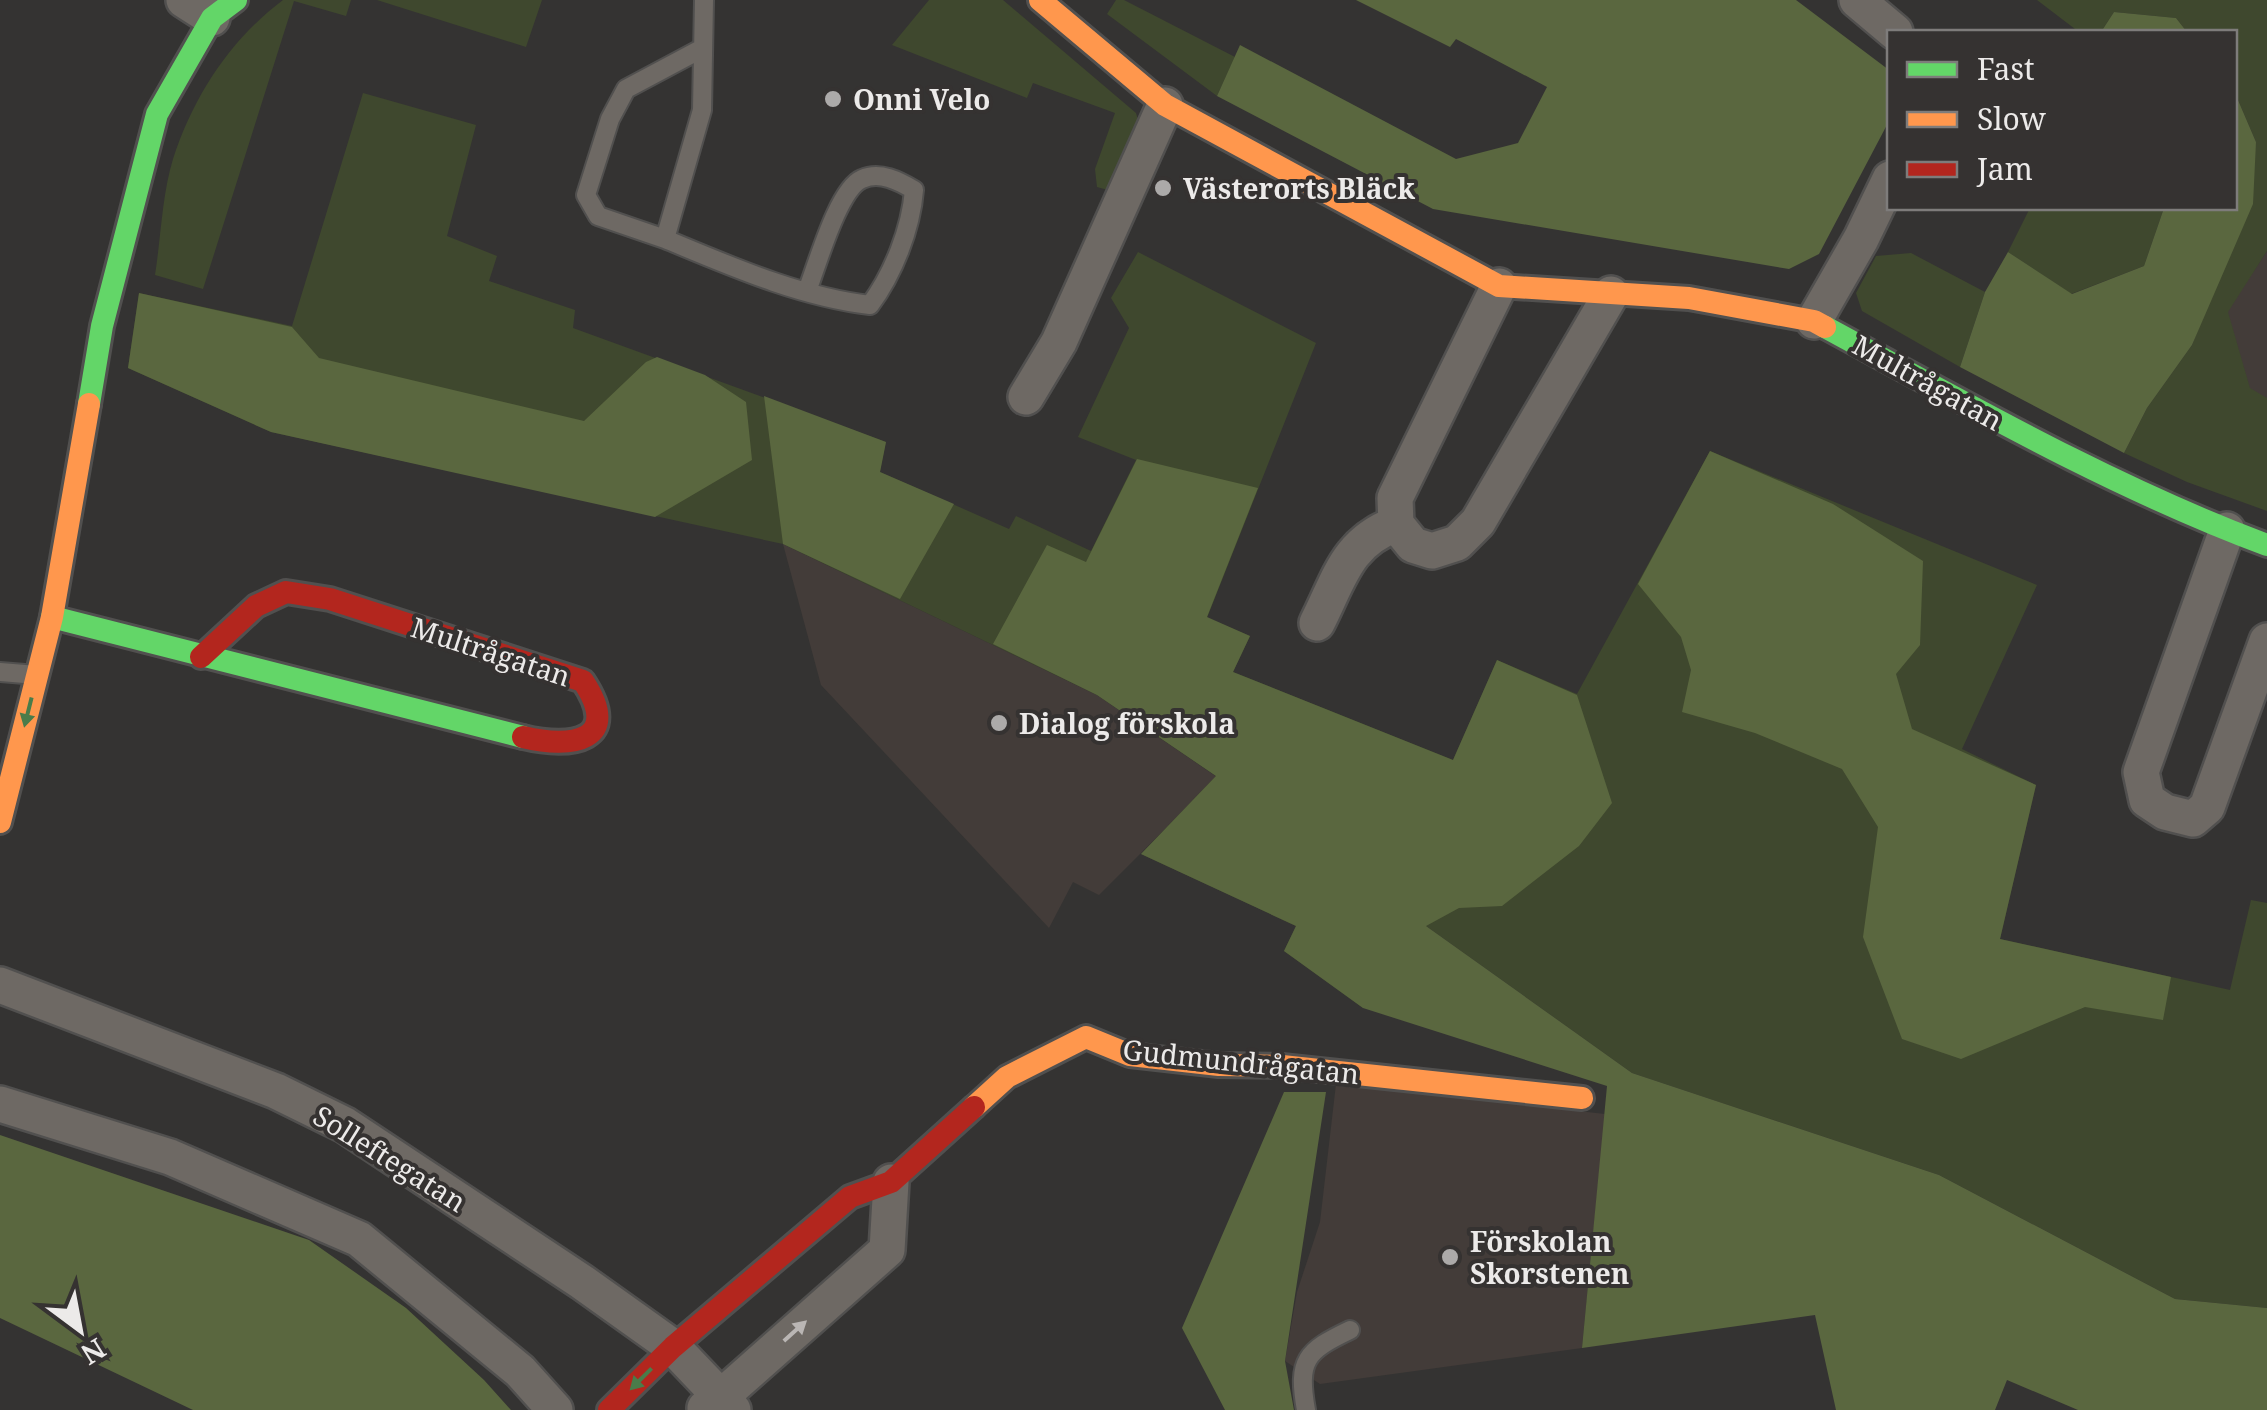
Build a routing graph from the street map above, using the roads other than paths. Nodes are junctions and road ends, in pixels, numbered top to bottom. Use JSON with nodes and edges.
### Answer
{"nodes":[{"id":1,"x":704,"y":0,"type":"edge"},
{"id":2,"x":1040,"y":0,"type":"edge"},
{"id":3,"x":1856,"y":0,"type":"edge"},
{"id":4,"x":211,"y":6,"type":"edge"},
{"id":5,"x":1894,"y":30,"type":"edge"},
{"id":6,"x":701,"y":49,"type":"junction"},
{"id":7,"x":1165,"y":106,"type":"junction"},
{"id":8,"x":1887,"y":185,"type":"edge"},
{"id":9,"x":665,"y":239,"type":"junction"},
{"id":10,"x":1499,"y":286,"type":"junction"},
{"id":11,"x":808,"y":291,"type":"junction"},
{"id":12,"x":1612,"y":294,"type":"junction"},
{"id":13,"x":1814,"y":321,"type":"junction"},
{"id":14,"x":1026,"y":398,"type":"dead end"},
{"id":15,"x":1396,"y":524,"type":"junction"},
{"id":16,"x":2227,"y":530,"type":"junction"},
{"id":17,"x":2267,"y":545,"type":"edge"},
{"id":18,"x":52,"y":617,"type":"junction"},
{"id":19,"x":1317,"y":623,"type":"dead end"},
{"id":20,"x":2267,"y":641,"type":"edge"},
{"id":21,"x":200,"y":656,"type":"junction"},
{"id":22,"x":0,"y":672,"type":"edge"},
{"id":23,"x":38,"y":674,"type":"junction"},
{"id":24,"x":0,"y":822,"type":"edge"},
{"id":25,"x":0,"y":985,"type":"edge"},
{"id":26,"x":1582,"y":1098,"type":"dead end"},
{"id":27,"x":0,"y":1104,"type":"edge"},
{"id":28,"x":891,"y":1182,"type":"junction"},
{"id":29,"x":1350,"y":1330,"type":"dead end"},
{"id":30,"x":672,"y":1348,"type":"junction"},
{"id":31,"x":719,"y":1405,"type":"edge"},
{"id":32,"x":555,"y":1410,"type":"edge"},
{"id":33,"x":609,"y":1410,"type":"edge"},
{"id":34,"x":1306,"y":1410,"type":"edge"}],
"edges":[{"from":1,"to":6,"type":"lane"},
{"from":2,"to":7,"type":"street","name":"Multrågatan"},
{"from":3,"to":5,"type":"street"},
{"from":4,"to":18,"type":"street"},
{"from":6,"to":9,"type":"lane"},
{"from":6,"to":9,"type":"lane"},
{"from":7,"to":10,"type":"street","name":"Multrågatan"},
{"from":7,"to":14,"type":"street"},
{"from":8,"to":13,"type":"street"},
{"from":9,"to":11,"type":"lane"},
{"from":10,"to":12,"type":"street","name":"Multrågatan"},
{"from":10,"to":15,"type":"street"},
{"from":11,"to":11,"type":"lane"},
{"from":12,"to":13,"type":"street","name":"Multrågatan"},
{"from":12,"to":15,"type":"street"},
{"from":13,"to":16,"type":"street","name":"Multrågatan"},
{"from":15,"to":19,"type":"street"},
{"from":16,"to":17,"type":"street","name":"Multrågatan"},
{"from":16,"to":20,"type":"street"},
{"from":18,"to":21,"type":"street","name":"Multrågatan"},
{"from":18,"to":23,"type":"street"},
{"from":21,"to":21,"type":"street","name":"Multrågatan"},
{"from":22,"to":23,"type":"lane"},
{"from":23,"to":24,"type":"street","one_way":true},
{"from":25,"to":30,"type":"street","name":"Solleftegatan"},
{"from":26,"to":28,"type":"street","name":"Gudmundrågatan"},
{"from":27,"to":32,"type":"street"},
{"from":28,"to":30,"type":"street","name":"Gudmundrågatan"},
{"from":31,"to":28,"type":"street","one_way":true},
{"from":29,"to":34,"type":"lane"},
{"from":30,"to":31,"type":"street","name":"Solleftegatan"},
{"from":30,"to":33,"type":"street","name":"Gudmundrågatan","one_way":true}]}
